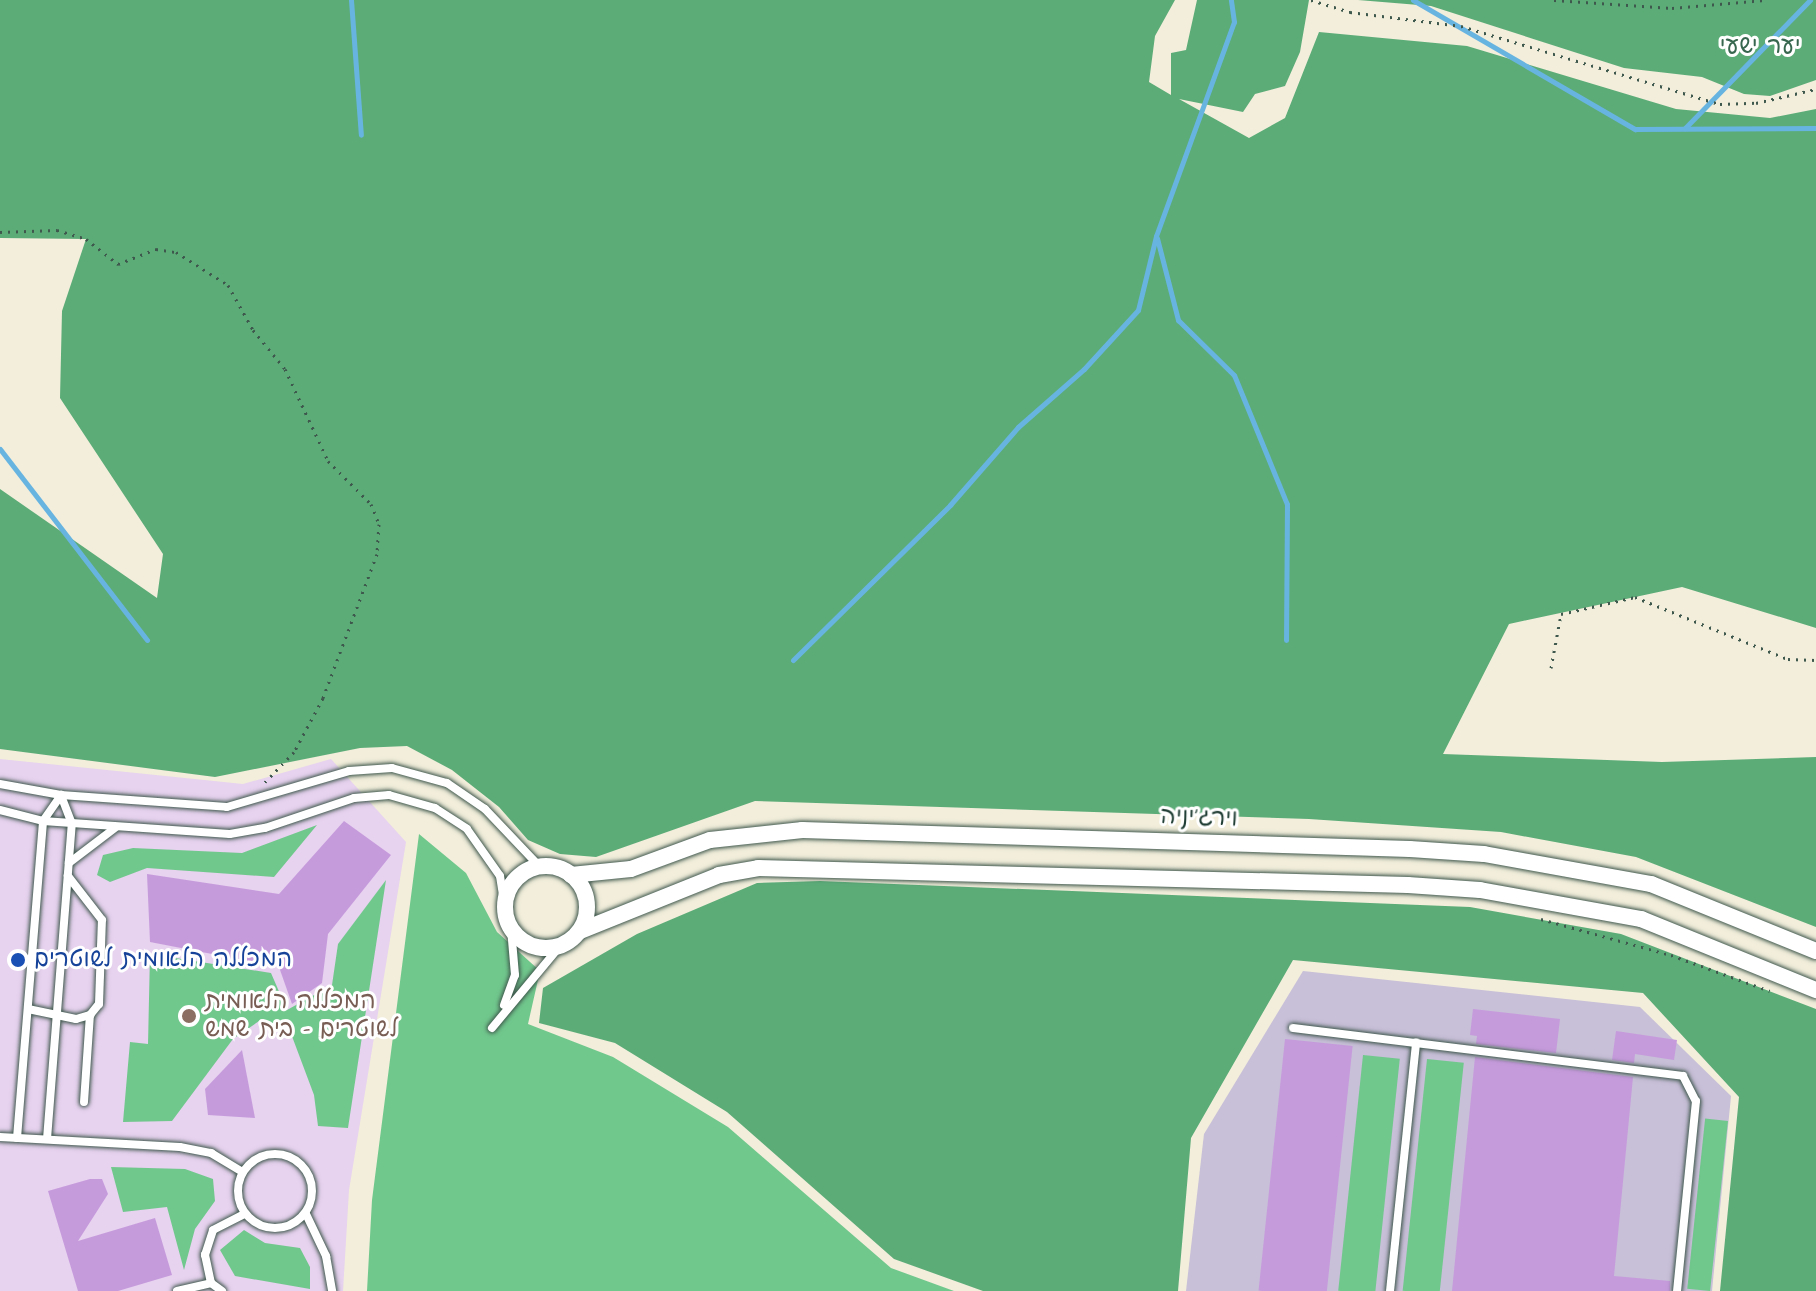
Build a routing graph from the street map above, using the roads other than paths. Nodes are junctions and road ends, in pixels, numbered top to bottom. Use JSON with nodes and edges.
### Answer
{"nodes":[{"id":1,"x":0,"y":784,"type":"edge"},
{"id":2,"x":61,"y":795,"type":"junction"},
{"id":3,"x":0,"y":810,"type":"edge"},
{"id":4,"x":43,"y":821,"type":"junction"},
{"id":5,"x":72,"y":824,"type":"junction"},
{"id":6,"x":116,"y":828,"type":"junction"},
{"id":7,"x":69,"y":863,"type":"junction"},
{"id":8,"x":540,"y":867,"type":"junction"},
{"id":9,"x":571,"y":875,"type":"junction"},
{"id":10,"x":68,"y":876,"type":"junction"},
{"id":11,"x":505,"y":908,"type":"junction"},
{"id":12,"x":511,"y":928,"type":"junction"},
{"id":13,"x":580,"y":931,"type":"junction"},
{"id":14,"x":561,"y":945,"type":"junction"},
{"id":15,"x":1816,"y":951,"type":"edge"},
{"id":16,"x":1816,"y":990,"type":"edge"},
{"id":17,"x":28,"y":1009,"type":"junction"},
{"id":18,"x":501,"y":1014,"type":"junction"},
{"id":19,"x":90,"y":1015,"type":"junction"},
{"id":20,"x":57,"y":1017,"type":"junction"},
{"id":21,"x":492,"y":1028,"type":"dead end"},
{"id":22,"x":1293,"y":1028,"type":"dead end"},
{"id":23,"x":1416,"y":1042,"type":"junction"},
{"id":24,"x":84,"y":1102,"type":"dead end"},
{"id":25,"x":0,"y":1137,"type":"edge"},
{"id":26,"x":17,"y":1138,"type":"junction"},
{"id":27,"x":47,"y":1139,"type":"junction"},
{"id":28,"x":243,"y":1172,"type":"junction"},
{"id":29,"x":245,"y":1214,"type":"junction"},
{"id":30,"x":306,"y":1214,"type":"junction"},
{"id":31,"x":211,"y":1283,"type":"junction"},
{"id":32,"x":177,"y":1291,"type":"edge"},
{"id":33,"x":222,"y":1291,"type":"edge"},
{"id":34,"x":332,"y":1291,"type":"edge"},
{"id":35,"x":1390,"y":1291,"type":"edge"},
{"id":36,"x":1677,"y":1291,"type":"edge"}],
"edges":[{"from":1,"to":2,"type":"lane"},
{"from":2,"to":4,"type":"lane"},
{"from":2,"to":5,"type":"lane"},
{"from":2,"to":8,"type":"lane"},
{"from":3,"to":4,"type":"lane"},
{"from":4,"to":5,"type":"lane"},
{"from":4,"to":17,"type":"lane"},
{"from":5,"to":6,"type":"lane"},
{"from":5,"to":7,"type":"lane"},
{"from":6,"to":7,"type":"lane"},
{"from":6,"to":11,"type":"lane"},
{"from":7,"to":10,"type":"lane"},
{"from":8,"to":9,"type":"street"},
{"from":8,"to":11,"type":"street"},
{"from":9,"to":13,"type":"street"},
{"from":9,"to":15,"type":"street","name":"וירג'יניה"},
{"from":10,"to":19,"type":"lane"},
{"from":10,"to":20,"type":"lane"},
{"from":11,"to":12,"type":"street"},
{"from":12,"to":14,"type":"street"},
{"from":12,"to":18,"type":"lane"},
{"from":13,"to":14,"type":"street"},
{"from":13,"to":16,"type":"street"},
{"from":14,"to":18,"type":"lane"},
{"from":17,"to":20,"type":"lane"},
{"from":17,"to":26,"type":"lane"},
{"from":18,"to":21,"type":"lane"},
{"from":19,"to":20,"type":"lane"},
{"from":19,"to":24,"type":"lane"},
{"from":20,"to":27,"type":"lane"},
{"from":22,"to":23,"type":"lane"},
{"from":23,"to":35,"type":"lane"},
{"from":23,"to":36,"type":"lane"},
{"from":25,"to":26,"type":"lane"},
{"from":26,"to":27,"type":"lane"},
{"from":27,"to":28,"type":"lane"},
{"from":28,"to":29,"type":"lane"},
{"from":28,"to":30,"type":"lane"},
{"from":29,"to":30,"type":"lane"},
{"from":29,"to":31,"type":"lane"},
{"from":30,"to":34,"type":"lane"},
{"from":31,"to":32,"type":"lane"},
{"from":31,"to":33,"type":"lane"}]}
